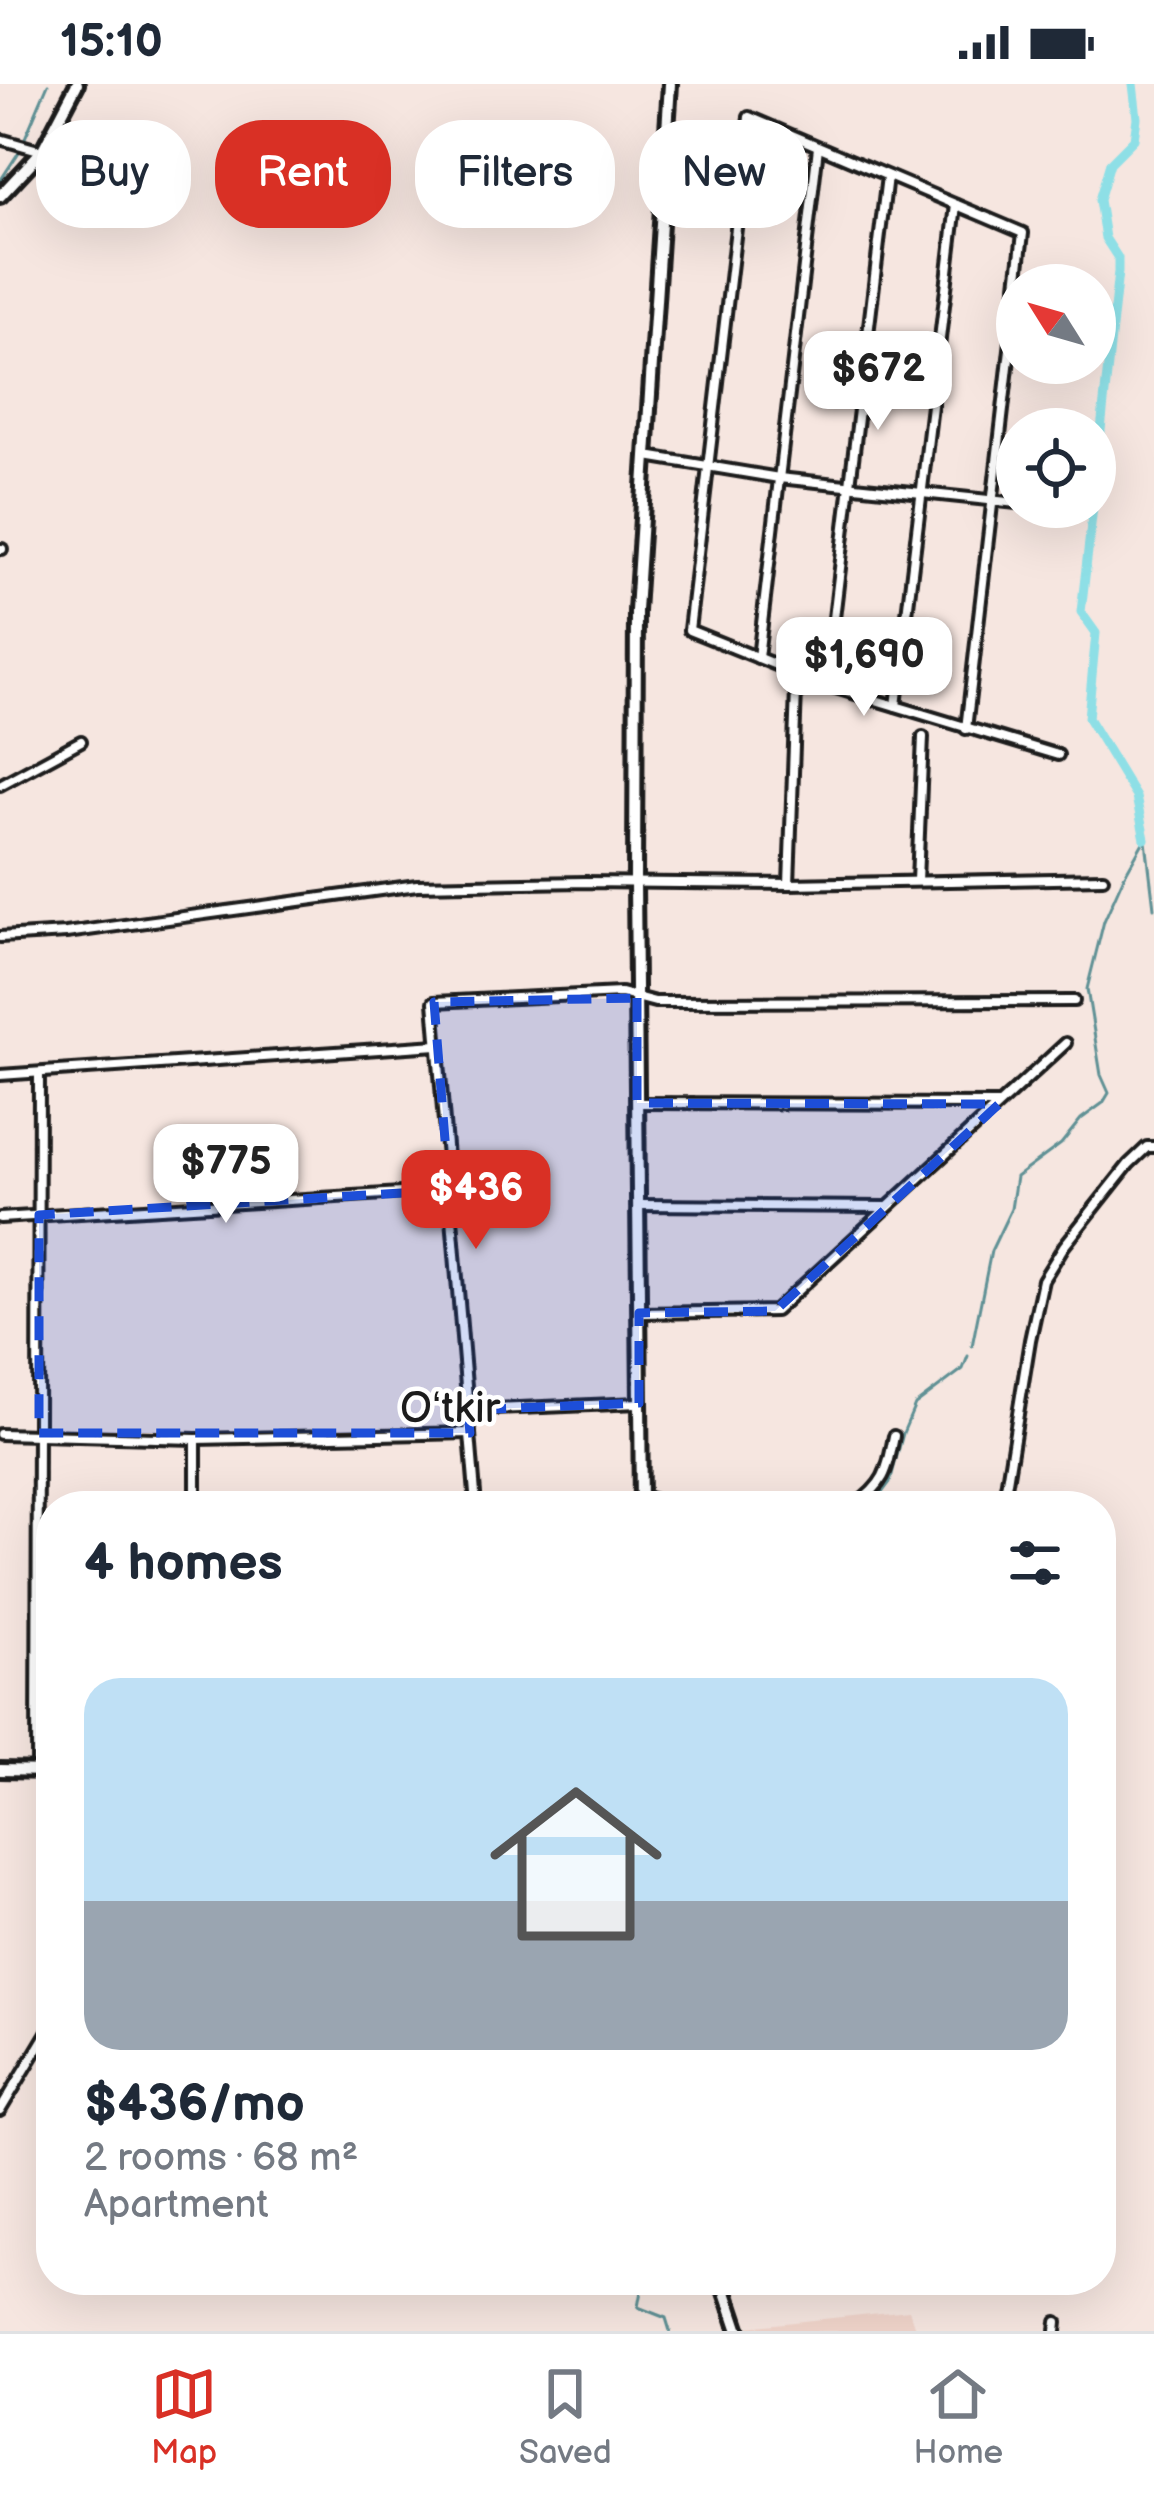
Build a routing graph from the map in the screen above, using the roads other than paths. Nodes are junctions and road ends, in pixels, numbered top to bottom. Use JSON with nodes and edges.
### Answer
{"nodes":[{"id":1,"x":76,"y":84,"type":"edge"},
{"id":2,"x":670,"y":84,"type":"edge"},
{"id":3,"x":58,"y":120,"type":"edge"},
{"id":4,"x":0,"y":139,"type":"edge"},
{"id":5,"x":818,"y":147,"type":"junction"},
{"id":6,"x":36,"y":149,"type":"edge"},
{"id":7,"x":36,"y":157,"type":"edge"},
{"id":8,"x":887,"y":176,"type":"junction"},
{"id":9,"x":0,"y":196,"type":"edge"},
{"id":10,"x":956,"y":205,"type":"junction"},
{"id":11,"x":1020,"y":264,"type":"edge"},
{"id":12,"x":1006,"y":384,"type":"edge"},
{"id":13,"x":647,"y":456,"type":"junction"},
{"id":14,"x":708,"y":467,"type":"junction"},
{"id":15,"x":779,"y":478,"type":"junction"},
{"id":16,"x":849,"y":486,"type":"junction"},
{"id":17,"x":921,"y":492,"type":"junction"},
{"id":18,"x":992,"y":501,"type":"junction"},
{"id":19,"x":996,"y":501,"type":"edge"},
{"id":20,"x":758,"y":658,"type":"junction"},
{"id":21,"x":826,"y":685,"type":"junction"},
{"id":22,"x":796,"y":690,"type":"dead end"},
{"id":23,"x":896,"y":706,"type":"junction"},
{"id":24,"x":966,"y":729,"type":"junction"},
{"id":25,"x":923,"y":737,"type":"dead end"},
{"id":26,"x":81,"y":741,"type":"dead end"},
{"id":27,"x":1058,"y":755,"type":"dead end"},
{"id":28,"x":0,"y":785,"type":"edge"},
{"id":29,"x":1103,"y":878,"type":"dead end"},
{"id":30,"x":917,"y":881,"type":"junction"},
{"id":31,"x":635,"y":882,"type":"junction"},
{"id":32,"x":789,"y":884,"type":"junction"},
{"id":33,"x":0,"y":937,"type":"edge"},
{"id":34,"x":637,"y":998,"type":"junction"},
{"id":35,"x":1074,"y":1000,"type":"dead end"},
{"id":36,"x":1066,"y":1042,"type":"dead end"},
{"id":37,"x":436,"y":1045,"type":"junction"},
{"id":38,"x":39,"y":1074,"type":"junction"},
{"id":39,"x":0,"y":1075,"type":"edge"},
{"id":40,"x":637,"y":1103,"type":"junction"},
{"id":41,"x":999,"y":1103,"type":"junction"},
{"id":42,"x":1154,"y":1147,"type":"edge"},
{"id":43,"x":448,"y":1190,"type":"junction"},
{"id":44,"x":639,"y":1205,"type":"junction"},
{"id":45,"x":886,"y":1207,"type":"junction"},
{"id":46,"x":39,"y":1215,"type":"junction"},
{"id":47,"x":0,"y":1218,"type":"edge"},
{"id":48,"x":639,"y":1312,"type":"junction"},
{"id":49,"x":638,"y":1403,"type":"junction"},
{"id":50,"x":469,"y":1410,"type":"junction"},
{"id":51,"x":39,"y":1433,"type":"junction"},
{"id":52,"x":470,"y":1433,"type":"junction"},
{"id":53,"x":0,"y":1434,"type":"edge"},
{"id":54,"x":894,"y":1436,"type":"dead end"},
{"id":55,"x":196,"y":1438,"type":"junction"},
{"id":56,"x":40,"y":1491,"type":"edge"},
{"id":57,"x":196,"y":1491,"type":"edge"},
{"id":58,"x":475,"y":1491,"type":"edge"},
{"id":59,"x":641,"y":1491,"type":"edge"},
{"id":60,"x":873,"y":1491,"type":"edge"},
{"id":61,"x":1005,"y":1491,"type":"edge"},
{"id":62,"x":0,"y":1770,"type":"edge"},
{"id":63,"x":36,"y":1771,"type":"edge"},
{"id":64,"x":36,"y":2051,"type":"edge"},
{"id":65,"x":0,"y":2111,"type":"edge"},
{"id":66,"x":727,"y":2295,"type":"edge"},
{"id":67,"x":739,"y":2331,"type":"edge"}],
"edges":[{"from":1,"to":3,"type":"street"},
{"from":2,"to":13,"type":"street"},
{"from":4,"to":6,"type":"street"},
{"from":5,"to":8,"type":"street"},
{"from":5,"to":14,"type":"street"},
{"from":5,"to":15,"type":"street"},
{"from":7,"to":9,"type":"street"},
{"from":8,"to":10,"type":"street"},
{"from":8,"to":16,"type":"street"},
{"from":10,"to":11,"type":"street"},
{"from":10,"to":17,"type":"street"},
{"from":12,"to":18,"type":"street"},
{"from":13,"to":14,"type":"street"},
{"from":13,"to":31,"type":"street"},
{"from":14,"to":15,"type":"street"},
{"from":14,"to":20,"type":"street"},
{"from":15,"to":16,"type":"street"},
{"from":15,"to":20,"type":"street"},
{"from":16,"to":17,"type":"street"},
{"from":16,"to":21,"type":"street"},
{"from":17,"to":18,"type":"street"},
{"from":17,"to":23,"type":"street"},
{"from":18,"to":19,"type":"street"},
{"from":18,"to":24,"type":"street"},
{"from":20,"to":21,"type":"street"},
{"from":21,"to":23,"type":"street"},
{"from":22,"to":32,"type":"street"},
{"from":23,"to":24,"type":"street"},
{"from":24,"to":27,"type":"street"},
{"from":25,"to":30,"type":"street"},
{"from":26,"to":28,"type":"street"},
{"from":29,"to":30,"type":"street"},
{"from":30,"to":32,"type":"street"},
{"from":31,"to":32,"type":"street"},
{"from":31,"to":33,"type":"street"},
{"from":31,"to":34,"type":"street"},
{"from":34,"to":35,"type":"street"},
{"from":34,"to":37,"type":"street"},
{"from":34,"to":40,"type":"street"},
{"from":36,"to":41,"type":"street"},
{"from":37,"to":38,"type":"street"},
{"from":37,"to":43,"type":"street"},
{"from":38,"to":39,"type":"street"},
{"from":38,"to":46,"type":"street"},
{"from":40,"to":41,"type":"street"},
{"from":40,"to":44,"type":"street"},
{"from":41,"to":45,"type":"street"},
{"from":42,"to":61,"type":"street"},
{"from":43,"to":46,"type":"street"},
{"from":43,"to":50,"type":"street"},
{"from":44,"to":45,"type":"street"},
{"from":44,"to":48,"type":"street"},
{"from":45,"to":48,"type":"street"},
{"from":46,"to":47,"type":"street"},
{"from":46,"to":51,"type":"street"},
{"from":48,"to":49,"type":"street"},
{"from":49,"to":50,"type":"street"},
{"from":49,"to":59,"type":"street"},
{"from":50,"to":52,"type":"street"},
{"from":51,"to":53,"type":"street"},
{"from":51,"to":55,"type":"street"},
{"from":51,"to":56,"type":"street"},
{"from":52,"to":55,"type":"street"},
{"from":52,"to":58,"type":"street"},
{"from":54,"to":60,"type":"street"},
{"from":55,"to":57,"type":"street"},
{"from":62,"to":63,"type":"street"},
{"from":64,"to":65,"type":"street"},
{"from":66,"to":67,"type":"street"}]}
